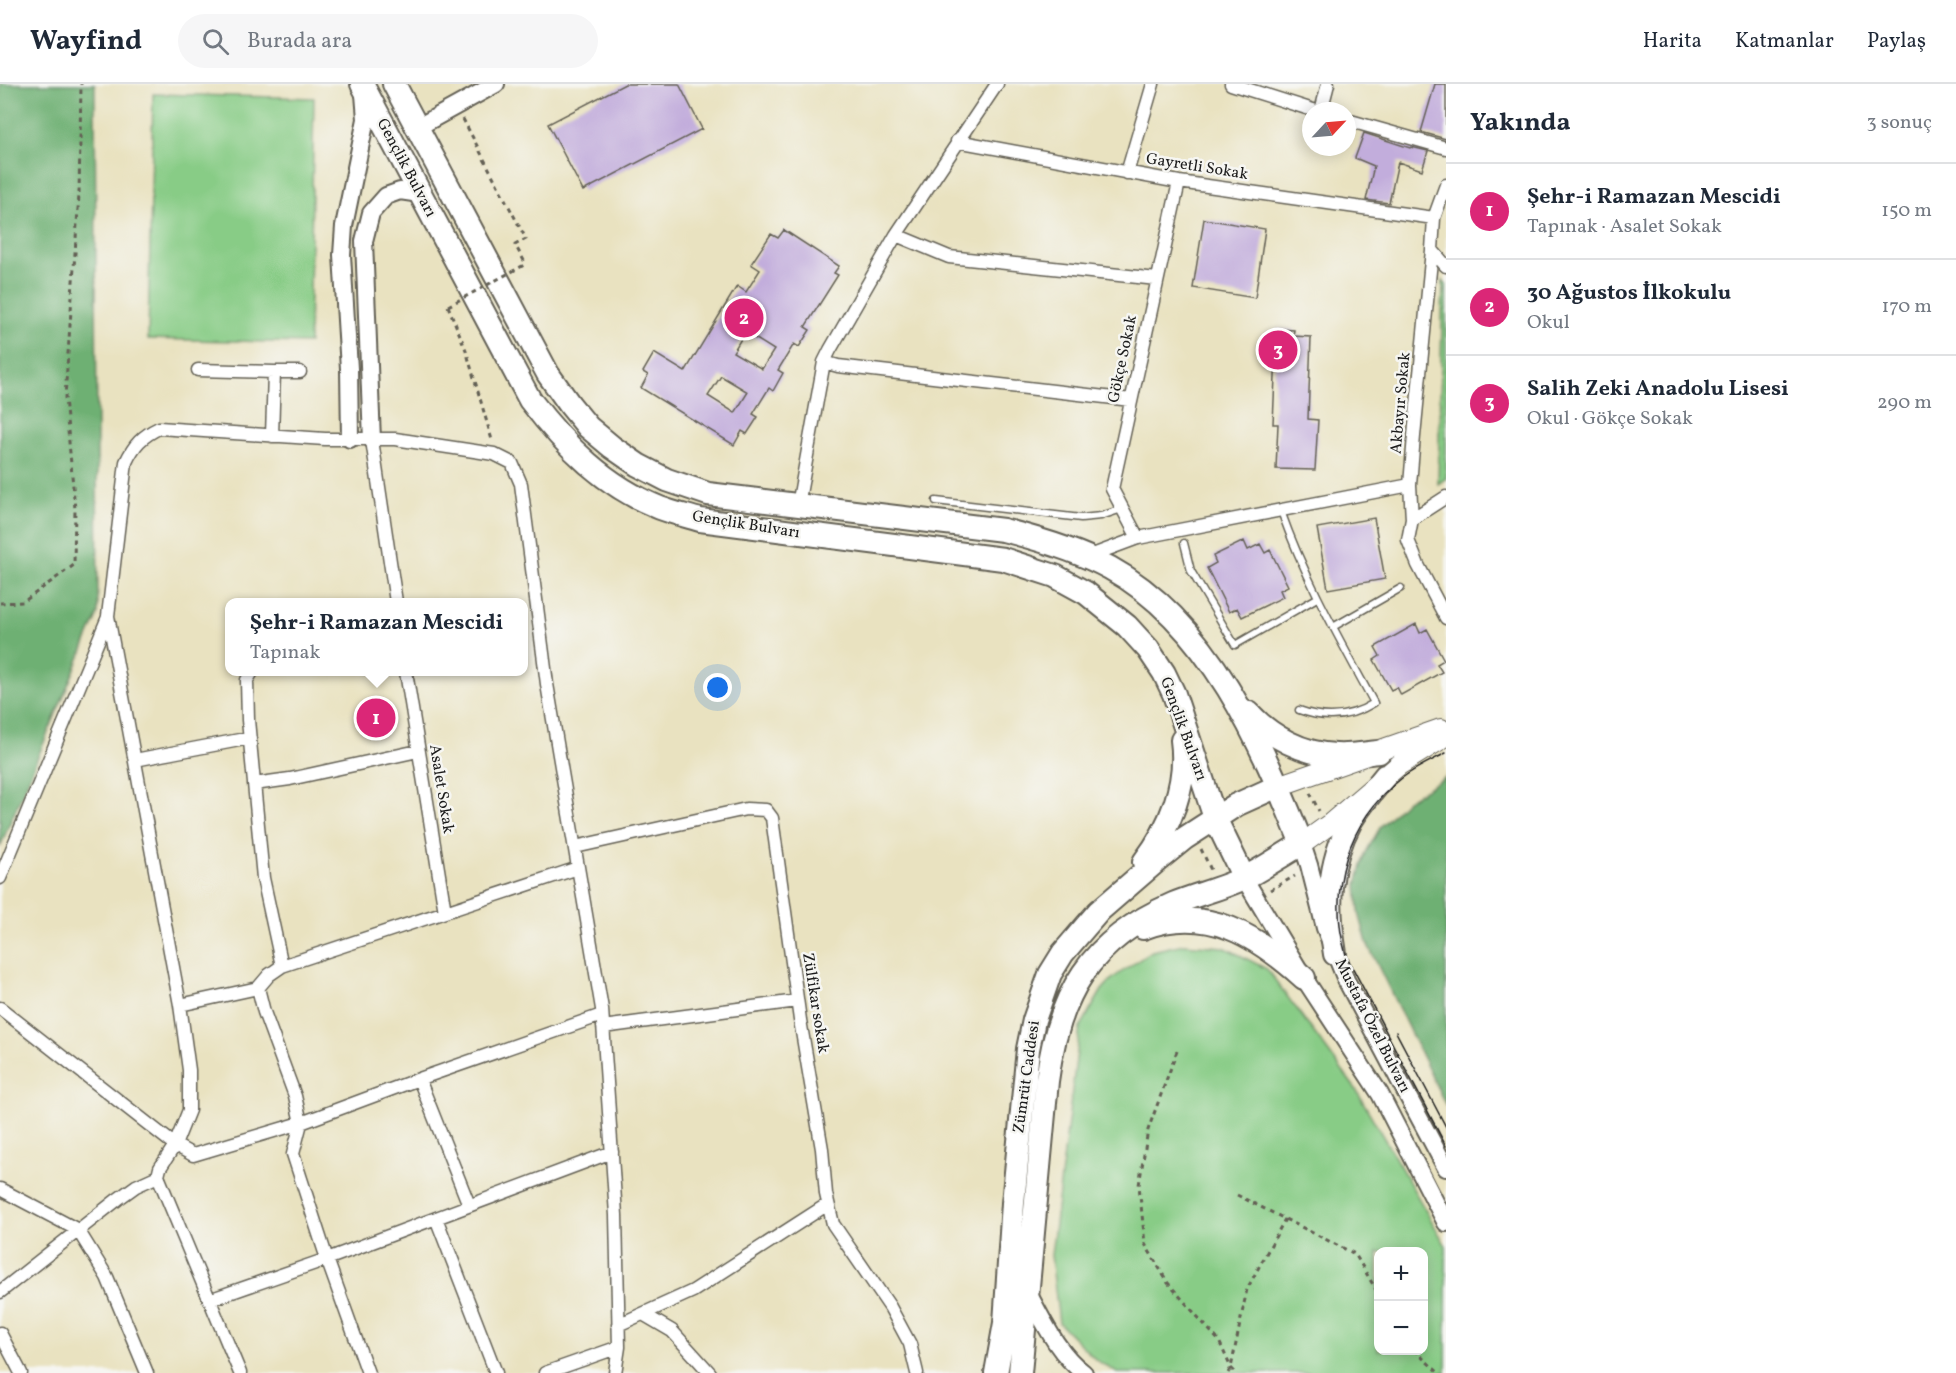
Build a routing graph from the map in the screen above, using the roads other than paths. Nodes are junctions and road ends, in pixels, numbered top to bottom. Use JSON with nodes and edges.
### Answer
{"nodes":[{"id":1,"x":394,"y":84,"type":"edge"},
{"id":2,"x":496,"y":84,"type":"edge"},
{"id":3,"x":997,"y":84,"type":"edge"},
{"id":4,"x":1153,"y":84,"type":"edge"},
{"id":5,"x":1231,"y":84,"type":"edge"},
{"id":6,"x":1328,"y":84,"type":"edge"},
{"id":7,"x":363,"y":86,"type":"edge"},
{"id":8,"x":1323,"y":102,"type":"edge"},
{"id":9,"x":1302,"y":107,"type":"edge"},
{"id":10,"x":1356,"y":123,"type":"edge"},
{"id":11,"x":418,"y":127,"type":"junction"},
{"id":12,"x":957,"y":141,"type":"junction"},
{"id":13,"x":1446,"y":148,"type":"edge"},
{"id":14,"x":1127,"y":173,"type":"junction"},
{"id":15,"x":1179,"y":182,"type":"junction"},
{"id":16,"x":1446,"y":185,"type":"edge"},
{"id":17,"x":420,"y":194,"type":"junction"},
{"id":18,"x":1434,"y":218,"type":"junction"},
{"id":19,"x":896,"y":235,"type":"junction"},
{"id":20,"x":1432,"y":250,"type":"junction"},
{"id":21,"x":1446,"y":266,"type":"edge"},
{"id":22,"x":1157,"y":279,"type":"junction"},
{"id":23,"x":824,"y":362,"type":"junction"},
{"id":24,"x":198,"y":370,"type":"dead end"},
{"id":25,"x":274,"y":372,"type":"junction"},
{"id":26,"x":300,"y":372,"type":"dead end"},
{"id":27,"x":1131,"y":400,"type":"junction"},
{"id":28,"x":272,"y":436,"type":"junction"},
{"id":29,"x":350,"y":439,"type":"junction"},
{"id":30,"x":372,"y":440,"type":"junction"},
{"id":31,"x":1410,"y":485,"type":"junction"},
{"id":32,"x":1446,"y":498,"type":"edge"},
{"id":33,"x":936,"y":501,"type":"dead end"},
{"id":34,"x":798,"y":505,"type":"junction"},
{"id":35,"x":1123,"y":509,"type":"junction"},
{"id":36,"x":1280,"y":510,"type":"junction"},
{"id":37,"x":1412,"y":519,"type":"junction"},
{"id":38,"x":1138,"y":538,"type":"junction"},
{"id":39,"x":1184,"y":543,"type":"dead end"},
{"id":40,"x":1087,"y":557,"type":"junction"},
{"id":41,"x":1401,"y":588,"type":"dead end"},
{"id":42,"x":395,"y":598,"type":"edge"},
{"id":43,"x":1317,"y":598,"type":"junction"},
{"id":44,"x":108,"y":616,"type":"junction"},
{"id":45,"x":1446,"y":618,"type":"edge"},
{"id":46,"x":1333,"y":627,"type":"junction"},
{"id":47,"x":250,"y":676,"type":"edge"},
{"id":48,"x":407,"y":676,"type":"edge"},
{"id":49,"x":1174,"y":694,"type":"junction"},
{"id":50,"x":1234,"y":697,"type":"junction"},
{"id":51,"x":1299,"y":710,"type":"dead end"},
{"id":52,"x":1446,"y":727,"type":"edge"},
{"id":53,"x":1446,"y":736,"type":"edge"},
{"id":54,"x":250,"y":738,"type":"junction"},
{"id":55,"x":418,"y":751,"type":"junction"},
{"id":56,"x":1379,"y":752,"type":"junction"},
{"id":57,"x":135,"y":760,"type":"junction"},
{"id":58,"x":1385,"y":776,"type":"junction"},
{"id":59,"x":254,"y":784,"type":"junction"},
{"id":60,"x":1278,"y":786,"type":"junction"},
{"id":61,"x":1215,"y":818,"type":"junction"},
{"id":62,"x":1302,"y":844,"type":"junction"},
{"id":63,"x":575,"y":847,"type":"junction"},
{"id":64,"x":578,"y":868,"type":"junction"},
{"id":65,"x":0,"y":878,"type":"edge"},
{"id":66,"x":1244,"y":878,"type":"junction"},
{"id":67,"x":1126,"y":886,"type":"junction"},
{"id":68,"x":445,"y":912,"type":"junction"},
{"id":69,"x":1335,"y":954,"type":"junction"},
{"id":70,"x":1098,"y":955,"type":"junction"},
{"id":71,"x":282,"y":966,"type":"junction"},
{"id":72,"x":1304,"y":978,"type":"junction"},
{"id":73,"x":258,"y":988,"type":"junction"},
{"id":74,"x":797,"y":1001,"type":"junction"},
{"id":75,"x":180,"y":1005,"type":"junction"},
{"id":76,"x":0,"y":1008,"type":"edge"},
{"id":77,"x":603,"y":1021,"type":"junction"},
{"id":78,"x":419,"y":1079,"type":"junction"},
{"id":79,"x":301,"y":1123,"type":"junction"},
{"id":80,"x":175,"y":1145,"type":"junction"},
{"id":81,"x":612,"y":1152,"type":"junction"},
{"id":82,"x":1446,"y":1167,"type":"edge"},
{"id":83,"x":158,"y":1176,"type":"junction"},
{"id":84,"x":0,"y":1189,"type":"edge"},
{"id":85,"x":828,"y":1204,"type":"junction"},
{"id":86,"x":469,"y":1205,"type":"junction"},
{"id":87,"x":436,"y":1218,"type":"junction"},
{"id":88,"x":1446,"y":1223,"type":"edge"},
{"id":89,"x":78,"y":1230,"type":"junction"},
{"id":90,"x":327,"y":1259,"type":"junction"},
{"id":91,"x":1027,"y":1291,"type":"junction"},
{"id":92,"x":0,"y":1292,"type":"edge"},
{"id":93,"x":209,"y":1300,"type":"junction"},
{"id":94,"x":643,"y":1314,"type":"junction"},
{"id":95,"x":618,"y":1325,"type":"junction"},
{"id":96,"x":0,"y":1333,"type":"edge"},
{"id":97,"x":619,"y":1347,"type":"junction"},
{"id":98,"x":21,"y":1373,"type":"edge"},
{"id":99,"x":147,"y":1373,"type":"edge"},
{"id":100,"x":240,"y":1373,"type":"edge"},
{"id":101,"x":368,"y":1373,"type":"edge"},
{"id":102,"x":496,"y":1373,"type":"edge"},
{"id":103,"x":545,"y":1373,"type":"edge"},
{"id":104,"x":615,"y":1373,"type":"edge"},
{"id":105,"x":710,"y":1373,"type":"edge"},
{"id":106,"x":917,"y":1373,"type":"edge"},
{"id":107,"x":996,"y":1373,"type":"edge"},
{"id":108,"x":1020,"y":1373,"type":"edge"},
{"id":109,"x":1084,"y":1373,"type":"edge"}],
"edges":[{"from":1,"to":11,"type":"highway","name":"Gençlik Bulvarı"},
{"from":2,"to":11,"type":"main road"},
{"from":3,"to":12,"type":"street"},
{"from":4,"to":14,"type":"street"},
{"from":5,"to":9,"type":"street"},
{"from":6,"to":8,"type":"street"},
{"from":7,"to":17,"type":"highway","name":"Gençlik Bulvarı"},
{"from":7,"to":29,"type":"main road"},
{"from":10,"to":13,"type":"street"},
{"from":11,"to":34,"type":"highway","name":"Gençlik Bulvarı"},
{"from":12,"to":14,"type":"street","name":"Gayretli Sokak"},
{"from":12,"to":19,"type":"street"},
{"from":14,"to":15,"type":"street","name":"Gayretli Sokak"},
{"from":15,"to":18,"type":"street","name":"Gayretli Sokak"},
{"from":15,"to":22,"type":"street","name":"Gökçe Sokak"},
{"from":16,"to":18,"type":"street","name":"Akbayır Sokak"},
{"from":17,"to":30,"type":"main road"},
{"from":17,"to":49,"type":"highway","name":"Gençlik Bulvarı"},
{"from":18,"to":20,"type":"street","name":"Akbayır Sokak"},
{"from":19,"to":22,"type":"street"},
{"from":19,"to":23,"type":"street"},
{"from":20,"to":21,"type":"street"},
{"from":20,"to":31,"type":"street","name":"Akbayır Sokak"},
{"from":22,"to":27,"type":"street","name":"Gökçe Sokak"},
{"from":23,"to":27,"type":"street"},
{"from":23,"to":34,"type":"street"},
{"from":24,"to":25,"type":"street"},
{"from":25,"to":26,"type":"street"},
{"from":25,"to":28,"type":"street"},
{"from":27,"to":35,"type":"street","name":"Gökçe Sokak"},
{"from":28,"to":29,"type":"street"},
{"from":28,"to":44,"type":"street"},
{"from":29,"to":30,"type":"street"},
{"from":30,"to":42,"type":"street"},
{"from":30,"to":63,"type":"street"},
{"from":31,"to":36,"type":"street"},
{"from":31,"to":37,"type":"street","name":"Akbayır Sokak"},
{"from":32,"to":37,"type":"street"},
{"from":33,"to":35,"type":"lane"},
{"from":34,"to":40,"type":"highway","name":"Gençlik Bulvarı"},
{"from":35,"to":38,"type":"street","name":"Gökçe Sokak"},
{"from":36,"to":38,"type":"street"},
{"from":36,"to":43,"type":"lane"},
{"from":37,"to":45,"type":"street","name":"Akbayır Sokak"},
{"from":38,"to":40,"type":"street"},
{"from":39,"to":43,"type":"lane"},
{"from":40,"to":50,"type":"highway","name":"Gençlik Bulvarı"},
{"from":41,"to":46,"type":"lane"},
{"from":43,"to":46,"type":"lane"},
{"from":44,"to":57,"type":"street"},
{"from":44,"to":65,"type":"street"},
{"from":46,"to":51,"type":"lane"},
{"from":47,"to":54,"type":"street"},
{"from":48,"to":55,"type":"street","name":"Asalet Sokak"},
{"from":49,"to":61,"type":"highway","name":"Gençlik Bulvarı"},
{"from":49,"to":67,"type":"highway"},
{"from":50,"to":56,"type":"highway"},
{"from":50,"to":60,"type":"highway","name":"Gençlik Bulvarı"},
{"from":52,"to":56,"type":"main road"},
{"from":53,"to":58,"type":"main road"},
{"from":54,"to":57,"type":"street"},
{"from":54,"to":59,"type":"street"},
{"from":55,"to":59,"type":"street"},
{"from":55,"to":68,"type":"street","name":"Asalet Sokak"},
{"from":56,"to":60,"type":"main road"},
{"from":57,"to":75,"type":"street"},
{"from":58,"to":62,"type":"main road"},
{"from":58,"to":69,"type":"highway"},
{"from":59,"to":71,"type":"street"},
{"from":60,"to":61,"type":"highway","name":"Zümrüt Caddesi"},
{"from":60,"to":62,"type":"highway","name":"Gençlik Bulvarı"},
{"from":61,"to":66,"type":"highway","name":"Gençlik Bulvarı"},
{"from":61,"to":67,"type":"highway","name":"Zümrüt Caddesi"},
{"from":62,"to":66,"type":"highway"},
{"from":62,"to":69,"type":"main road","name":"Mustafa Özel Bulvarı"},
{"from":63,"to":64,"type":"street"},
{"from":63,"to":74,"type":"street","name":"Zülfikar sokak"},
{"from":64,"to":68,"type":"street"},
{"from":64,"to":77,"type":"street"},
{"from":66,"to":70,"type":"highway"},
{"from":66,"to":72,"type":"main road"},
{"from":67,"to":107,"type":"highway","name":"Zümrüt Caddesi"},
{"from":68,"to":71,"type":"street"},
{"from":69,"to":82,"type":"main road","name":"Mustafa Özel Bulvarı"},
{"from":70,"to":72,"type":"highway"},
{"from":70,"to":91,"type":"highway"},
{"from":71,"to":73,"type":"street"},
{"from":72,"to":88,"type":"main road"},
{"from":73,"to":75,"type":"street"},
{"from":73,"to":79,"type":"street"},
{"from":74,"to":77,"type":"street"},
{"from":74,"to":85,"type":"street","name":"Zülfikar sokak"},
{"from":75,"to":80,"type":"street"},
{"from":76,"to":80,"type":"street"},
{"from":77,"to":78,"type":"street"},
{"from":77,"to":81,"type":"street"},
{"from":78,"to":79,"type":"street"},
{"from":78,"to":86,"type":"street"},
{"from":79,"to":80,"type":"street"},
{"from":79,"to":90,"type":"street"},
{"from":80,"to":83,"type":"street"},
{"from":81,"to":86,"type":"street"},
{"from":81,"to":95,"type":"street"},
{"from":83,"to":89,"type":"street"},
{"from":83,"to":93,"type":"street"},
{"from":84,"to":89,"type":"street"},
{"from":85,"to":94,"type":"street"},
{"from":85,"to":106,"type":"street","name":"Zülfikar sokak"},
{"from":86,"to":87,"type":"street"},
{"from":87,"to":90,"type":"street"},
{"from":87,"to":102,"type":"street"},
{"from":89,"to":92,"type":"street"},
{"from":89,"to":99,"type":"street"},
{"from":90,"to":93,"type":"street"},
{"from":90,"to":101,"type":"street"},
{"from":91,"to":108,"type":"highway"},
{"from":91,"to":109,"type":"main road"},
{"from":93,"to":100,"type":"street"},
{"from":94,"to":95,"type":"street"},
{"from":94,"to":105,"type":"street"},
{"from":95,"to":97,"type":"street"},
{"from":96,"to":98,"type":"street"},
{"from":97,"to":103,"type":"street"},
{"from":97,"to":104,"type":"street"}]}
